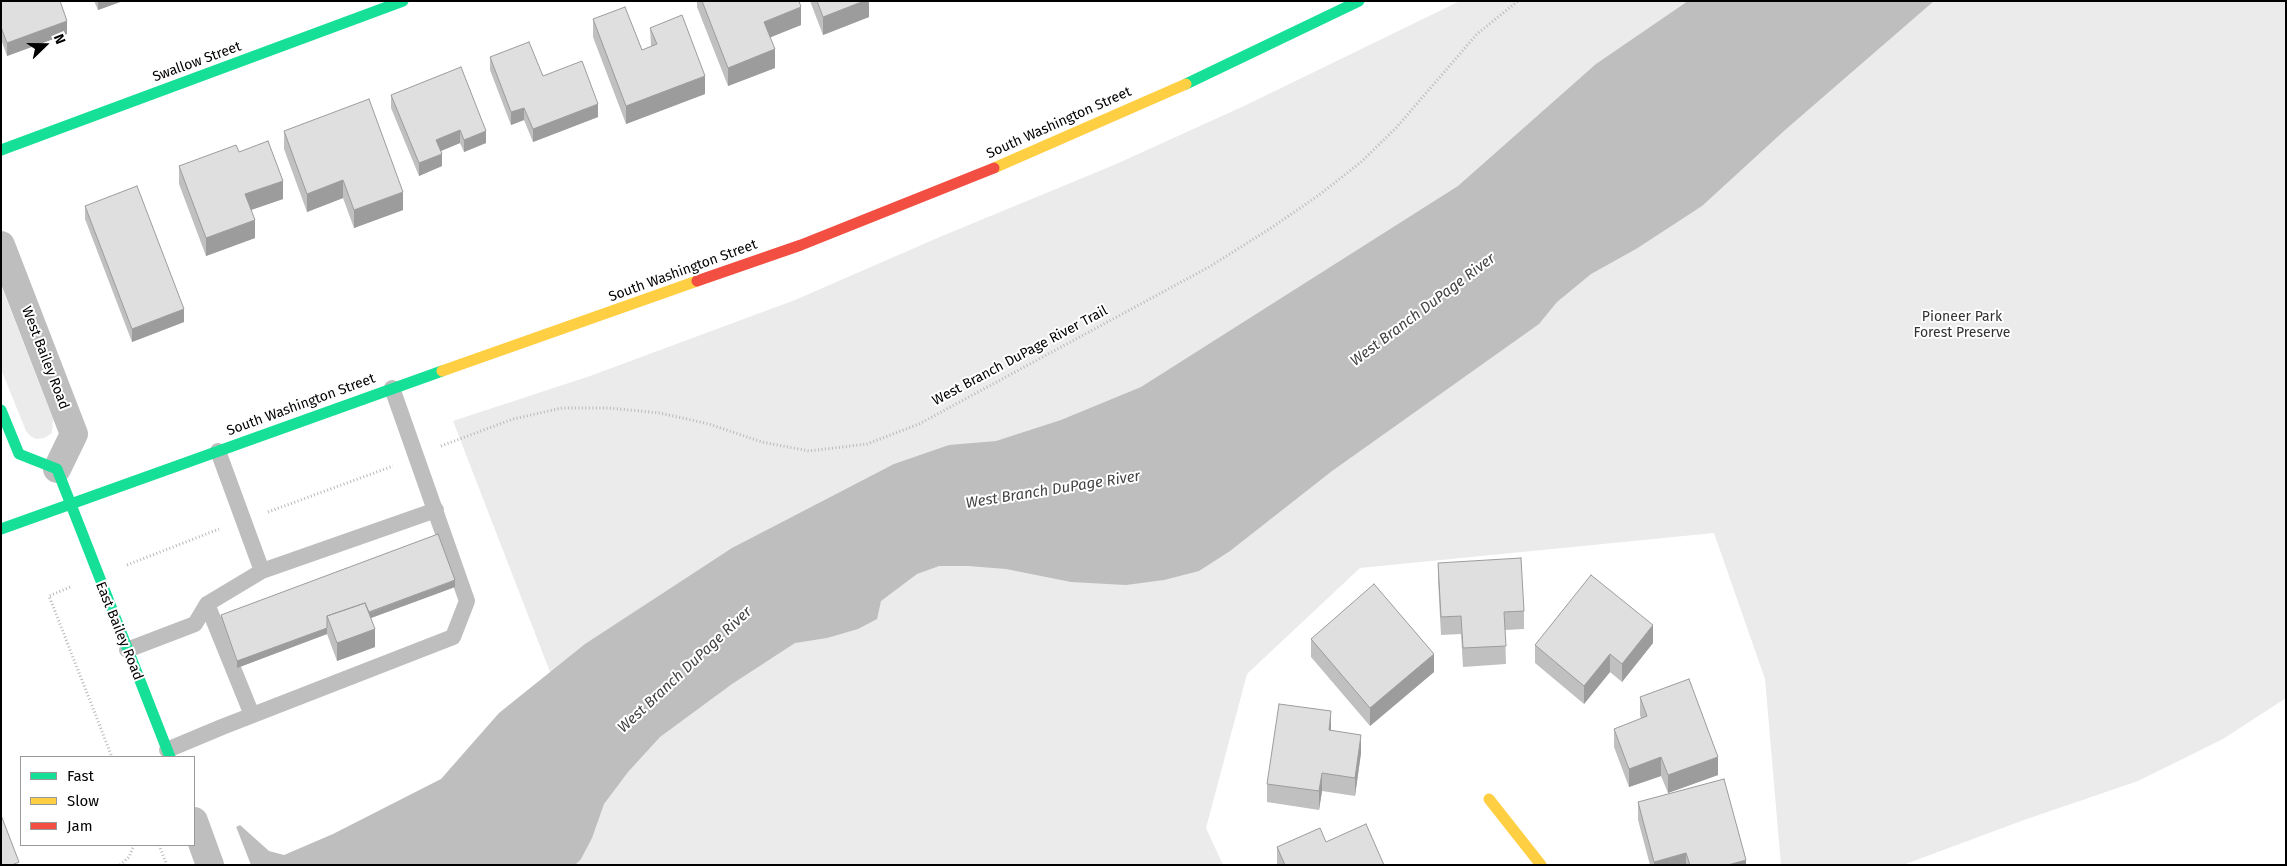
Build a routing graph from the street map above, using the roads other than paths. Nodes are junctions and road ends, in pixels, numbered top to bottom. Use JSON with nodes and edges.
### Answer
{"nodes":[{"id":1,"x":403,"y":1,"type":"edge"},
{"id":2,"x":1359,"y":1,"type":"edge"},
{"id":3,"x":1,"y":150,"type":"edge"},
{"id":4,"x":1,"y":245,"type":"edge"},
{"id":5,"x":392,"y":388,"type":"junction"},
{"id":6,"x":1,"y":410,"type":"edge"},
{"id":7,"x":218,"y":451,"type":"junction"},
{"id":8,"x":56,"y":469,"type":"junction"},
{"id":9,"x":70,"y":504,"type":"junction"},
{"id":10,"x":436,"y":510,"type":"junction"},
{"id":11,"x":1,"y":529,"type":"edge"},
{"id":12,"x":262,"y":571,"type":"junction"},
{"id":13,"x":207,"y":604,"type":"junction"},
{"id":14,"x":127,"y":650,"type":"junction"},
{"id":15,"x":252,"y":715,"type":"junction"},
{"id":16,"x":168,"y":754,"type":"edge"},
{"id":17,"x":1489,"y":799,"type":"dead end"},
{"id":18,"x":195,"y":824,"type":"edge"},
{"id":19,"x":210,"y":865,"type":"edge"},
{"id":20,"x":1541,"y":865,"type":"edge"}],
"edges":[{"from":1,"to":3,"type":"main road","name":"Swallow Street"},
{"from":2,"to":5,"type":"main road","name":"South Washington Street"},
{"from":4,"to":8,"type":"street","name":"West Bailey Road"},
{"from":5,"to":7,"type":"main road","name":"South Washington Street"},
{"from":5,"to":10,"type":"lane"},
{"from":6,"to":8,"type":"main road"},
{"from":7,"to":9,"type":"main road","name":"South Washington Street"},
{"from":7,"to":12,"type":"lane"},
{"from":8,"to":9,"type":"main road"},
{"from":9,"to":11,"type":"main road","name":"South Washington Street"},
{"from":9,"to":14,"type":"main road","name":"East Bailey Road"},
{"from":10,"to":12,"type":"lane"},
{"from":10,"to":15,"type":"lane"},
{"from":12,"to":13,"type":"lane"},
{"from":13,"to":14,"type":"lane"},
{"from":13,"to":15,"type":"lane"},
{"from":14,"to":16,"type":"main road","name":"East Bailey Road"},
{"from":15,"to":16,"type":"lane"},
{"from":17,"to":20,"type":"main road"},
{"from":18,"to":19,"type":"street"}]}
